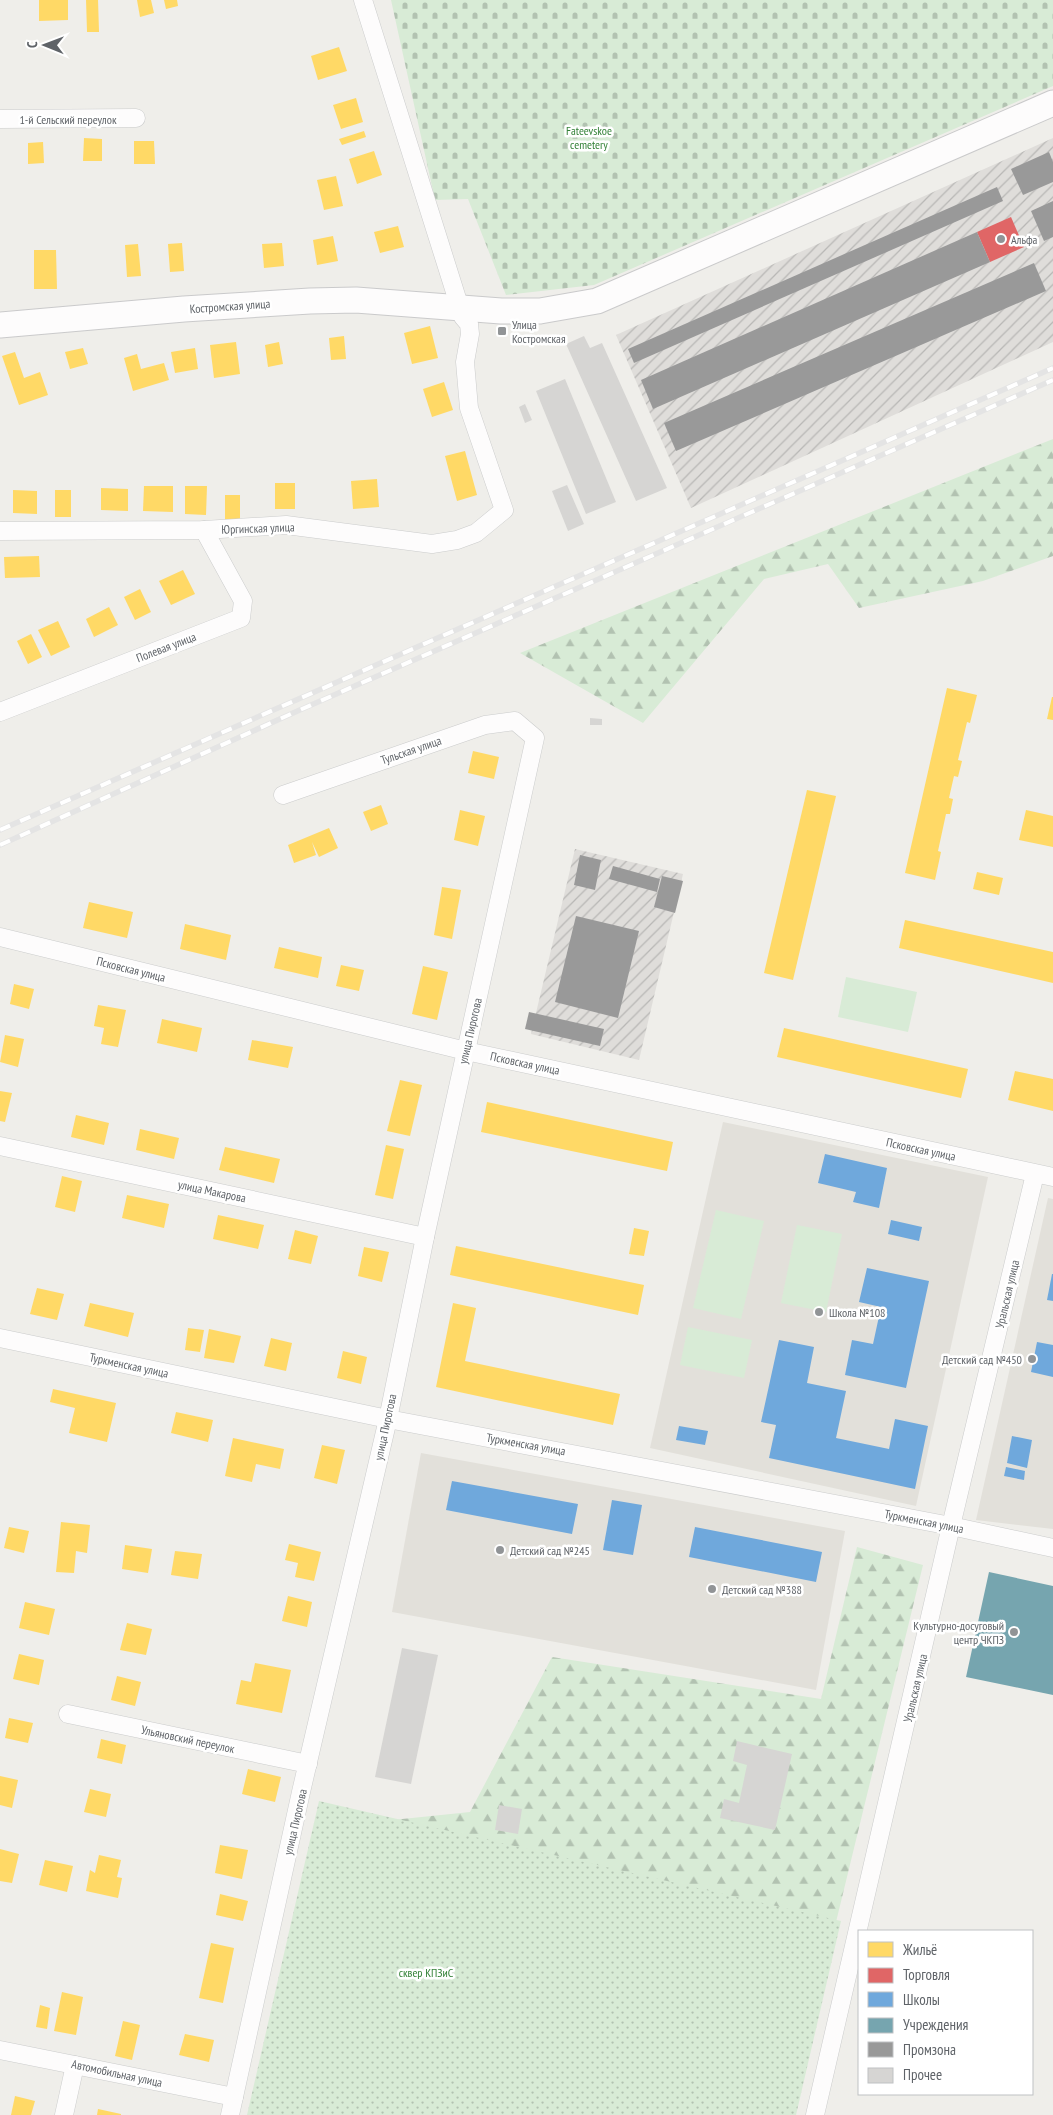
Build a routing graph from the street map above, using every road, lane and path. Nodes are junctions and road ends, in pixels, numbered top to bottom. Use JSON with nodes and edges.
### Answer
{"nodes":[{"id":1,"x":363,"y":0,"type":"edge"},
{"id":2,"x":1053,"y":103,"type":"edge"},
{"id":3,"x":136,"y":118,"type":"dead end"},
{"id":4,"x":0,"y":119,"type":"edge"},
{"id":5,"x":460,"y":308,"type":"junction"},
{"id":6,"x":0,"y":325,"type":"edge"},
{"id":7,"x":204,"y":530,"type":"junction"},
{"id":8,"x":0,"y":531,"type":"edge"},
{"id":9,"x":0,"y":712,"type":"edge"},
{"id":10,"x":535,"y":738,"type":"joint"},
{"id":11,"x":283,"y":795,"type":"dead end"},
{"id":12,"x":0,"y":937,"type":"edge"},
{"id":13,"x":466,"y":1051,"type":"junction"},
{"id":14,"x":0,"y":1146,"type":"edge"},
{"id":15,"x":1035,"y":1174,"type":"junction"},
{"id":16,"x":1053,"y":1178,"type":"edge"},
{"id":17,"x":425,"y":1237,"type":"junction"},
{"id":18,"x":0,"y":1338,"type":"edge"},
{"id":19,"x":388,"y":1419,"type":"junction"},
{"id":20,"x":951,"y":1526,"type":"junction"},
{"id":21,"x":1053,"y":1548,"type":"edge"},
{"id":22,"x":68,"y":1714,"type":"dead end"},
{"id":23,"x":308,"y":1764,"type":"junction"},
{"id":24,"x":0,"y":2050,"type":"edge"},
{"id":25,"x":75,"y":2065,"type":"junction"},
{"id":26,"x":234,"y":2097,"type":"junction"},
{"id":27,"x":64,"y":2115,"type":"edge"},
{"id":28,"x":230,"y":2115,"type":"edge"},
{"id":29,"x":815,"y":2115,"type":"edge"}],
"edges":[{"from":1,"to":5,"type":"street"},
{"from":2,"to":5,"type":"street","name":"Костромская улица"},
{"from":3,"to":4,"type":"street","name":"1-й Сельский переулок"},
{"from":5,"to":6,"type":"street","name":"Костромская улица"},
{"from":5,"to":7,"type":"street","name":"Юргинская улица"},
{"from":7,"to":8,"type":"street","name":"Юргинская улица"},
{"from":7,"to":9,"type":"street","name":"Полевая улица"},
{"from":10,"to":11,"type":"street","name":"Тульская улица"},
{"from":10,"to":13,"type":"street","name":"улица Пирогова"},
{"from":12,"to":13,"type":"street","name":"Псковская улица"},
{"from":13,"to":15,"type":"street","name":"Псковская улица"},
{"from":13,"to":17,"type":"street","name":"улица Пирогова"},
{"from":14,"to":17,"type":"street","name":"улица Макарова"},
{"from":15,"to":16,"type":"street","name":"Псковская улица"},
{"from":15,"to":20,"type":"street","name":"Уральская улица"},
{"from":17,"to":19,"type":"street","name":"улица Пирогова"},
{"from":18,"to":19,"type":"street","name":"Туркменская улица"},
{"from":19,"to":20,"type":"street","name":"Туркменская улица"},
{"from":19,"to":23,"type":"street","name":"улица Пирогова"},
{"from":20,"to":21,"type":"street","name":"Туркменская улица"},
{"from":20,"to":29,"type":"street","name":"Уральская улица"},
{"from":22,"to":23,"type":"street","name":"Ульяновский переулок"},
{"from":23,"to":26,"type":"street","name":"улица Пирогова"},
{"from":24,"to":25,"type":"street","name":"Автомобильная улица"},
{"from":25,"to":26,"type":"street","name":"Автомобильная улица"},
{"from":25,"to":27,"type":"street"},
{"from":26,"to":28,"type":"street","name":"улица Пирогова"}]}
